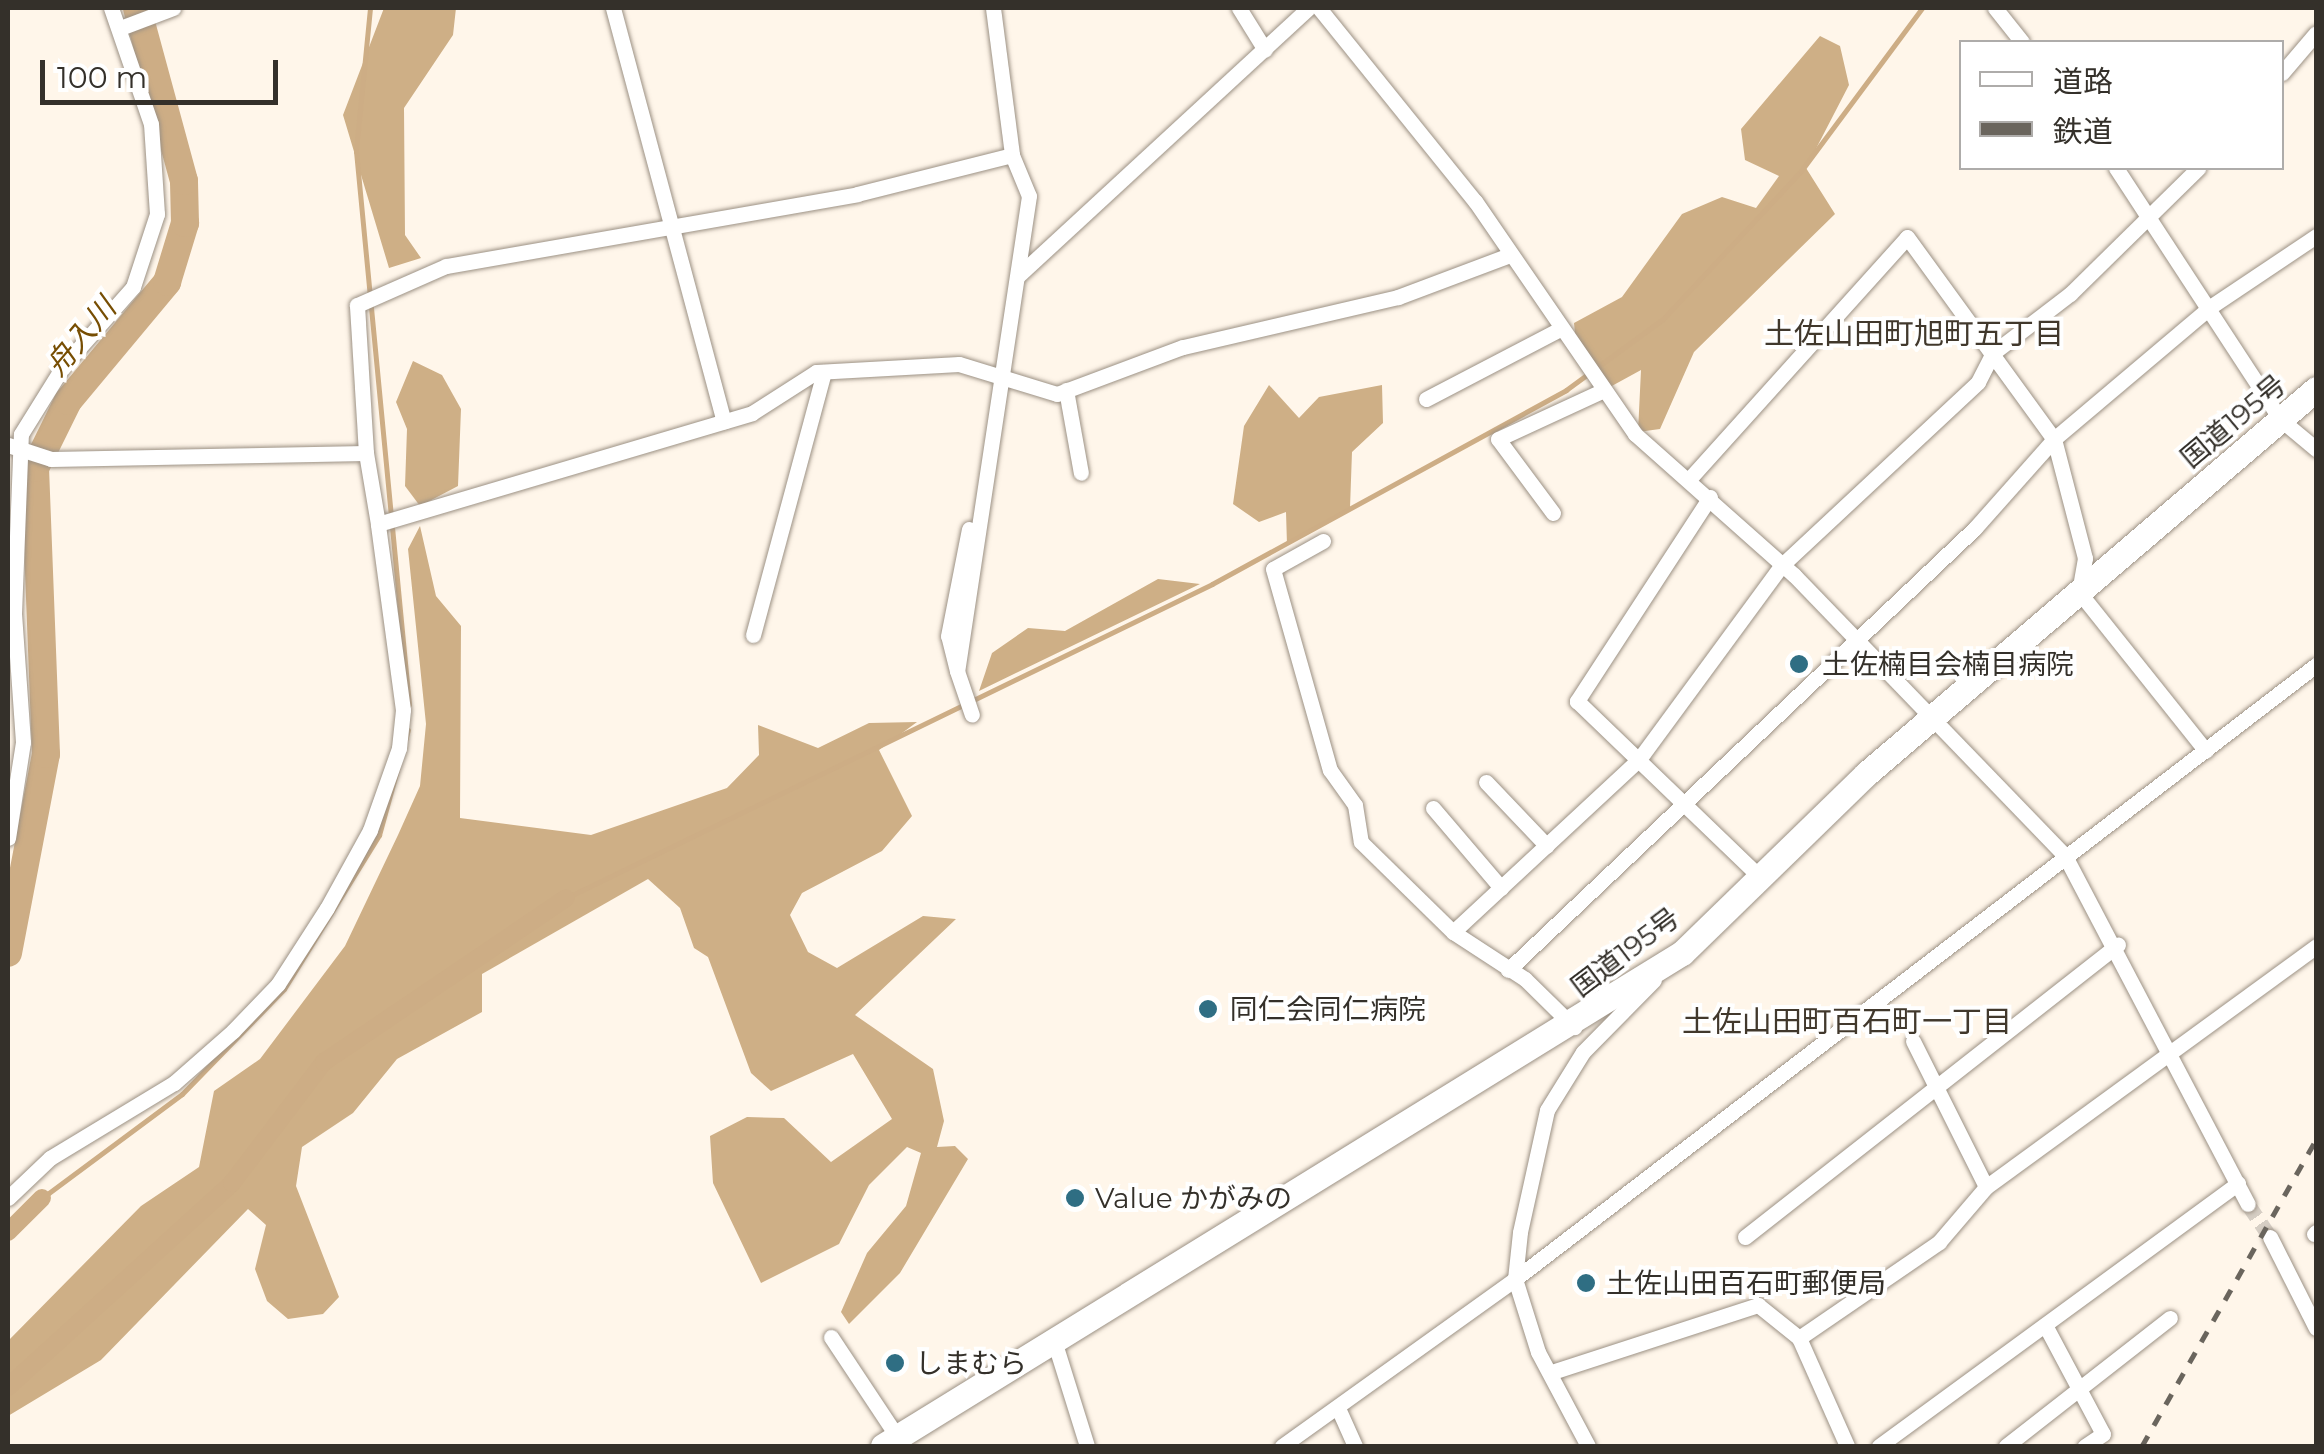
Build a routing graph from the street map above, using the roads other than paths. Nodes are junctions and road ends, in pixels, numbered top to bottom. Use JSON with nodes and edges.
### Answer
{"nodes":[{"id":1,"x":111,"y":8,"type":"edge"},
{"id":2,"x":613,"y":8,"type":"edge"},
{"id":3,"x":994,"y":8,"type":"edge"},
{"id":4,"x":1239,"y":8,"type":"edge"},
{"id":5,"x":1308,"y":8,"type":"edge"},
{"id":6,"x":1320,"y":8,"type":"edge"},
{"id":7,"x":1995,"y":8,"type":"edge"},
{"id":8,"x":166,"y":11,"type":"edge"},
{"id":9,"x":120,"y":28,"type":"junction"},
{"id":10,"x":2316,"y":33,"type":"edge"},
{"id":11,"x":2020,"y":40,"type":"edge"},
{"id":12,"x":1265,"y":50,"type":"junction"},
{"id":13,"x":2284,"y":71,"type":"edge"},
{"id":14,"x":1012,"y":155,"type":"junction"},
{"id":15,"x":2118,"y":170,"type":"edge"},
{"id":16,"x":2196,"y":170,"type":"edge"},
{"id":17,"x":2154,"y":218,"type":"junction"},
{"id":18,"x":676,"y":229,"type":"junction"},
{"id":19,"x":2316,"y":236,"type":"edge"},
{"id":20,"x":1510,"y":255,"type":"junction"},
{"id":21,"x":1019,"y":275,"type":"junction"},
{"id":22,"x":2210,"y":308,"type":"junction"},
{"id":23,"x":1560,"y":328,"type":"junction"},
{"id":24,"x":1993,"y":354,"type":"junction"},
{"id":25,"x":824,"y":372,"type":"junction"},
{"id":26,"x":1002,"y":372,"type":"junction"},
{"id":27,"x":1600,"y":388,"type":"junction"},
{"id":28,"x":2316,"y":389,"type":"edge"},
{"id":29,"x":1066,"y":390,"type":"junction"},
{"id":30,"x":1426,"y":399,"type":"dead end"},
{"id":31,"x":2280,"y":419,"type":"junction"},
{"id":32,"x":724,"y":421,"type":"junction"},
{"id":33,"x":2054,"y":440,"type":"junction"},
{"id":34,"x":8,"y":445,"type":"edge"},
{"id":35,"x":2316,"y":448,"type":"edge"},
{"id":36,"x":366,"y":453,"type":"junction"},
{"id":37,"x":22,"y":456,"type":"junction"},
{"id":38,"x":1082,"y":472,"type":"dead end"},
{"id":39,"x":1692,"y":476,"type":"junction"},
{"id":40,"x":1710,"y":497,"type":"junction"},
{"id":41,"x":1554,"y":514,"type":"dead end"},
{"id":42,"x":382,"y":523,"type":"junction"},
{"id":43,"x":1323,"y":541,"type":"dead end"},
{"id":44,"x":1782,"y":565,"type":"junction"},
{"id":45,"x":2079,"y":592,"type":"junction"},
{"id":46,"x":753,"y":635,"type":"dead end"},
{"id":47,"x":1852,"y":636,"type":"junction"},
{"id":48,"x":2316,"y":665,"type":"edge"},
{"id":49,"x":1935,"y":714,"type":"junction"},
{"id":50,"x":972,"y":716,"type":"dead end"},
{"id":51,"x":2206,"y":750,"type":"junction"},
{"id":52,"x":1640,"y":758,"type":"junction"},
{"id":53,"x":1486,"y":782,"type":"dead end"},
{"id":54,"x":1686,"y":804,"type":"junction"},
{"id":55,"x":1433,"y":808,"type":"dead end"},
{"id":56,"x":8,"y":838,"type":"edge"},
{"id":57,"x":1547,"y":846,"type":"junction"},
{"id":58,"x":2065,"y":856,"type":"junction"},
{"id":59,"x":1760,"y":877,"type":"junction"},
{"id":60,"x":1501,"y":888,"type":"junction"},
{"id":61,"x":1453,"y":932,"type":"junction"},
{"id":62,"x":2118,"y":945,"type":"junction"},
{"id":63,"x":2316,"y":946,"type":"edge"},
{"id":64,"x":1682,"y":953,"type":"junction"},
{"id":65,"x":1508,"y":970,"type":"junction"},
{"id":66,"x":1574,"y":1028,"type":"junction"},
{"id":67,"x":1914,"y":1040,"type":"dead end"},
{"id":68,"x":2172,"y":1048,"type":"junction"},
{"id":69,"x":1936,"y":1086,"type":"junction"},
{"id":70,"x":2238,"y":1183,"type":"junction"},
{"id":71,"x":1986,"y":1188,"type":"junction"},
{"id":72,"x":8,"y":1198,"type":"edge"},
{"id":73,"x":2248,"y":1204,"type":"tunnel mouth"},
{"id":74,"x":1745,"y":1237,"type":"dead end"},
{"id":75,"x":2270,"y":1237,"type":"tunnel mouth"},
{"id":76,"x":1515,"y":1279,"type":"junction"},
{"id":77,"x":2170,"y":1318,"type":"dead end"},
{"id":78,"x":2046,"y":1325,"type":"junction"},
{"id":79,"x":2316,"y":1328,"type":"edge"},
{"id":80,"x":832,"y":1337,"type":"dead end"},
{"id":81,"x":1799,"y":1338,"type":"junction"},
{"id":82,"x":1056,"y":1347,"type":"junction"},
{"id":83,"x":1552,"y":1372,"type":"junction"},
{"id":84,"x":2080,"y":1389,"type":"junction"},
{"id":85,"x":1338,"y":1408,"type":"junction"},
{"id":86,"x":891,"y":1442,"type":"edge"},
{"id":87,"x":1086,"y":1446,"type":"edge"},
{"id":88,"x":1282,"y":1446,"type":"edge"},
{"id":89,"x":1355,"y":1446,"type":"edge"},
{"id":90,"x":1588,"y":1446,"type":"edge"},
{"id":91,"x":1847,"y":1446,"type":"edge"},
{"id":92,"x":1879,"y":1446,"type":"edge"},
{"id":93,"x":2006,"y":1446,"type":"edge"},
{"id":94,"x":2086,"y":1446,"type":"edge"}],
"edges":[{"from":1,"to":9,"type":"street"},
{"from":2,"to":18,"type":"street"},
{"from":3,"to":14,"type":"street"},
{"from":4,"to":12,"type":"street"},
{"from":5,"to":12,"type":"street"},
{"from":6,"to":20,"type":"street"},
{"from":7,"to":11,"type":"street"},
{"from":8,"to":9,"type":"street"},
{"from":9,"to":37,"type":"street"},
{"from":10,"to":13,"type":"street"},
{"from":12,"to":21,"type":"street"},
{"from":14,"to":18,"type":"street"},
{"from":14,"to":21,"type":"street"},
{"from":15,"to":17,"type":"street"},
{"from":16,"to":17,"type":"street"},
{"from":17,"to":22,"type":"street"},
{"from":17,"to":24,"type":"street"},
{"from":18,"to":32,"type":"street"},
{"from":18,"to":36,"type":"street"},
{"from":19,"to":22,"type":"street"},
{"from":20,"to":23,"type":"street"},
{"from":20,"to":29,"type":"street"},
{"from":21,"to":26,"type":"street"},
{"from":22,"to":31,"type":"street"},
{"from":22,"to":33,"type":"street"},
{"from":23,"to":27,"type":"street"},
{"from":23,"to":30,"type":"street"},
{"from":24,"to":33,"type":"street"},
{"from":24,"to":39,"type":"street"},
{"from":24,"to":44,"type":"street"},
{"from":25,"to":26,"type":"street"},
{"from":25,"to":32,"type":"street"},
{"from":25,"to":46,"type":"street"},
{"from":26,"to":29,"type":"street"},
{"from":26,"to":50,"type":"street"},
{"from":27,"to":39,"type":"street"},
{"from":27,"to":41,"type":"street"},
{"from":28,"to":31,"type":"highway","name":"国道195号"},
{"from":29,"to":38,"type":"street"},
{"from":31,"to":35,"type":"street"},
{"from":31,"to":45,"type":"highway","name":"国道195号"},
{"from":32,"to":42,"type":"street"},
{"from":33,"to":45,"type":"street"},
{"from":33,"to":47,"type":"street"},
{"from":34,"to":37,"type":"street"},
{"from":36,"to":37,"type":"street"},
{"from":36,"to":42,"type":"street"},
{"from":37,"to":56,"type":"street"},
{"from":39,"to":40,"type":"street"},
{"from":40,"to":44,"type":"street"},
{"from":40,"to":52,"type":"street"},
{"from":42,"to":72,"type":"street"},
{"from":43,"to":61,"type":"street"},
{"from":44,"to":47,"type":"street"},
{"from":44,"to":52,"type":"street"},
{"from":45,"to":49,"type":"highway","name":"国道195号"},
{"from":45,"to":51,"type":"street"},
{"from":47,"to":49,"type":"street"},
{"from":47,"to":54,"type":"street"},
{"from":48,"to":51,"type":"street"},
{"from":49,"to":58,"type":"street"},
{"from":49,"to":59,"type":"highway","name":"国道195号"},
{"from":51,"to":58,"type":"street"},
{"from":52,"to":54,"type":"street"},
{"from":52,"to":57,"type":"street"},
{"from":53,"to":57,"type":"street"},
{"from":54,"to":59,"type":"street"},
{"from":54,"to":65,"type":"street"},
{"from":55,"to":60,"type":"street"},
{"from":57,"to":60,"type":"street"},
{"from":58,"to":62,"type":"street"},
{"from":58,"to":76,"type":"street"},
{"from":59,"to":64,"type":"highway","name":"国道195号"},
{"from":60,"to":61,"type":"street"},
{"from":61,"to":65,"type":"street"},
{"from":62,"to":68,"type":"street"},
{"from":62,"to":69,"type":"street"},
{"from":63,"to":68,"type":"street"},
{"from":64,"to":66,"type":"highway","name":"国道195号"},
{"from":64,"to":76,"type":"street"},
{"from":65,"to":66,"type":"street"},
{"from":66,"to":82,"type":"highway","name":"国道195号"},
{"from":67,"to":69,"type":"street"},
{"from":68,"to":70,"type":"street"},
{"from":68,"to":71,"type":"street"},
{"from":69,"to":71,"type":"street"},
{"from":69,"to":74,"type":"street"},
{"from":70,"to":73,"type":"street"},
{"from":70,"to":78,"type":"street"},
{"from":71,"to":81,"type":"street"},
{"from":75,"to":79,"type":"street"},
{"from":76,"to":83,"type":"street"},
{"from":76,"to":85,"type":"street"},
{"from":77,"to":84,"type":"street"},
{"from":78,"to":84,"type":"street"},
{"from":78,"to":92,"type":"street"},
{"from":80,"to":86,"type":"street"},
{"from":81,"to":83,"type":"street"},
{"from":81,"to":91,"type":"street"},
{"from":82,"to":86,"type":"highway","name":"国道195号"},
{"from":82,"to":87,"type":"street"},
{"from":83,"to":90,"type":"street"},
{"from":84,"to":93,"type":"street"},
{"from":84,"to":94,"type":"street"},
{"from":85,"to":88,"type":"street"},
{"from":85,"to":89,"type":"street"}]}
